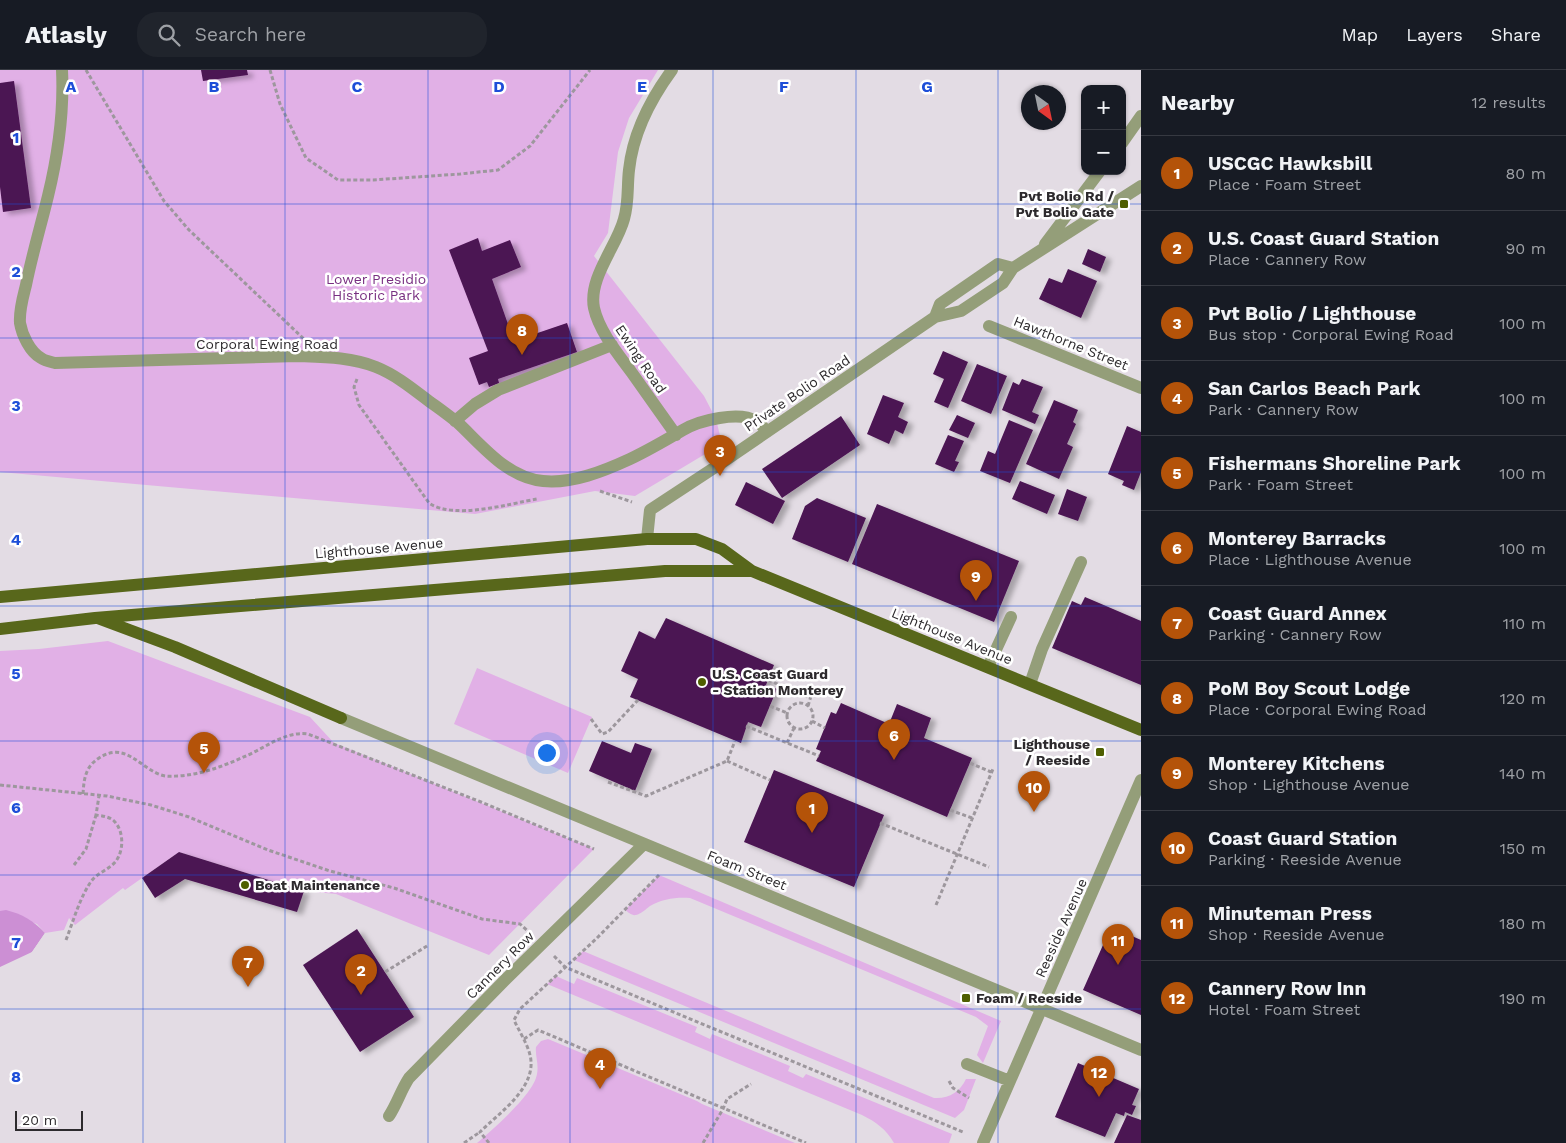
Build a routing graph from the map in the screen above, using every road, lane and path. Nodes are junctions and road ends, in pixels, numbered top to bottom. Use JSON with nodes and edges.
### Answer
{"nodes":[{"id":1,"x":62,"y":70,"type":"edge"},
{"id":2,"x":86,"y":70,"type":"edge"},
{"id":3,"x":270,"y":70,"type":"edge"},
{"id":4,"x":590,"y":70,"type":"edge"},
{"id":5,"x":672,"y":70,"type":"edge"},
{"id":6,"x":1141,"y":116,"type":"edge"},
{"id":7,"x":1126,"y":137,"type":"edge"},
{"id":8,"x":1097,"y":175,"type":"edge"},
{"id":9,"x":1141,"y":186,"type":"edge"},
{"id":10,"x":1038,"y":252,"type":"junction"},
{"id":11,"x":1013,"y":268,"type":"junction"},
{"id":12,"x":936,"y":317,"type":"junction"},
{"id":13,"x":989,"y":326,"type":"dead end"},
{"id":14,"x":310,"y":344,"type":"dead end"},
{"id":15,"x":612,"y":345,"type":"junction"},
{"id":16,"x":358,"y":377,"type":"dead end"},
{"id":17,"x":1141,"y":388,"type":"edge"},
{"id":18,"x":455,"y":420,"type":"junction"},
{"id":19,"x":767,"y":432,"type":"junction"},
{"id":20,"x":676,"y":435,"type":"junction"},
{"id":21,"x":596,"y":489,"type":"dead end"},
{"id":22,"x":540,"y":498,"type":"dead end"},
{"id":23,"x":632,"y":502,"type":"dead end"},
{"id":24,"x":647,"y":539,"type":"junction"},
{"id":25,"x":1081,"y":562,"type":"dead end"},
{"id":26,"x":752,"y":571,"type":"junction"},
{"id":27,"x":0,"y":597,"type":"edge"},
{"id":28,"x":1011,"y":617,"type":"dead end"},
{"id":29,"x":95,"y":618,"type":"junction"},
{"id":30,"x":0,"y":629,"type":"edge"},
{"id":31,"x":988,"y":667,"type":"junction"},
{"id":32,"x":768,"y":680,"type":"dead end"},
{"id":33,"x":1030,"y":684,"type":"junction"},
{"id":34,"x":820,"y":690,"type":"dead end"},
{"id":35,"x":810,"y":698,"type":"junction"},
{"id":36,"x":638,"y":700,"type":"dead end"},
{"id":37,"x":770,"y":706,"type":"dead end"},
{"id":38,"x":808,"y":706,"type":"junction"},
{"id":39,"x":787,"y":713,"type":"junction"},
{"id":40,"x":341,"y":718,"type":"joint"},
{"id":41,"x":591,"y":719,"type":"dead end"},
{"id":42,"x":812,"y":721,"type":"junction"},
{"id":43,"x":746,"y":726,"type":"dead end"},
{"id":44,"x":794,"y":728,"type":"junction"},
{"id":45,"x":825,"y":728,"type":"dead end"},
{"id":46,"x":1141,"y":730,"type":"edge"},
{"id":47,"x":735,"y":741,"type":"dead end"},
{"id":48,"x":787,"y":743,"type":"junction"},
{"id":49,"x":819,"y":756,"type":"dead end"},
{"id":50,"x":727,"y":761,"type":"junction"},
{"id":51,"x":970,"y":764,"type":"dead end"},
{"id":52,"x":770,"y":780,"type":"dead end"},
{"id":53,"x":1141,"y":780,"type":"edge"},
{"id":54,"x":608,"y":782,"type":"dead end"},
{"id":55,"x":0,"y":785,"type":"edge"},
{"id":56,"x":83,"y":794,"type":"junction"},
{"id":57,"x":99,"y":796,"type":"junction"},
{"id":58,"x":950,"y":810,"type":"dead end"},
{"id":59,"x":96,"y":815,"type":"junction"},
{"id":60,"x":972,"y":818,"type":"junction"},
{"id":61,"x":880,"y":823,"type":"dead end"},
{"id":62,"x":644,"y":844,"type":"junction"},
{"id":63,"x":594,"y":849,"type":"dead end"},
{"id":64,"x":957,"y":854,"type":"junction"},
{"id":65,"x":74,"y":865,"type":"dead end"},
{"id":66,"x":988,"y":867,"type":"dead end"},
{"id":67,"x":658,"y":875,"type":"dead end"},
{"id":68,"x":936,"y":905,"type":"dead end"},
{"id":69,"x":520,"y":924,"type":"dead end"},
{"id":70,"x":66,"y":940,"type":"dead end"},
{"id":71,"x":427,"y":946,"type":"dead end"},
{"id":72,"x":565,"y":967,"type":"junction"},
{"id":73,"x":385,"y":972,"type":"dead end"},
{"id":74,"x":1042,"y":1008,"type":"junction"},
{"id":75,"x":524,"y":1039,"type":"junction"},
{"id":76,"x":1141,"y":1050,"type":"edge"},
{"id":77,"x":967,"y":1064,"type":"dead end"},
{"id":78,"x":949,"y":1081,"type":"dead end"},
{"id":79,"x":1010,"y":1081,"type":"junction"},
{"id":80,"x":751,"y":1084,"type":"dead end"},
{"id":81,"x":968,"y":1098,"type":"dead end"},
{"id":82,"x":723,"y":1109,"type":"junction"},
{"id":83,"x":389,"y":1116,"type":"dead end"},
{"id":84,"x":480,"y":1132,"type":"junction"},
{"id":85,"x":963,"y":1132,"type":"dead end"},
{"id":86,"x":464,"y":1143,"type":"edge"},
{"id":87,"x":489,"y":1143,"type":"edge"},
{"id":88,"x":703,"y":1143,"type":"edge"},
{"id":89,"x":806,"y":1143,"type":"edge"},
{"id":90,"x":983,"y":1143,"type":"edge"}],
"edges":[{"from":1,"to":18,"type":"street","name":"Corporal Ewing Road"},
{"from":2,"to":14,"type":"path"},
{"from":3,"to":4,"type":"path"},
{"from":5,"to":15,"type":"street","name":"Ewing Road"},
{"from":6,"to":7,"type":"street"},
{"from":8,"to":10,"type":"street"},
{"from":9,"to":10,"type":"street","name":"Private Bolio Road"},
{"from":10,"to":11,"type":"street","name":"Private Bolio Road"},
{"from":11,"to":12,"type":"street","name":"Private Bolio Road"},
{"from":11,"to":12,"type":"street","name":"Private Bolio Road"},
{"from":12,"to":19,"type":"street","name":"Private Bolio Road"},
{"from":13,"to":17,"type":"street","name":"Hawthorne Street"},
{"from":15,"to":18,"type":"street"},
{"from":15,"to":20,"type":"street","name":"Ewing Road"},
{"from":16,"to":22,"type":"path"},
{"from":18,"to":20,"type":"street","name":"Corporal Ewing Road"},
{"from":19,"to":20,"type":"street","name":"Corporal Ewing Road"},
{"from":19,"to":24,"type":"street","name":"Private Bolio Road"},
{"from":21,"to":23,"type":"path"},
{"from":24,"to":26,"type":"main road","name":"Lighthouse Avenue"},
{"from":24,"to":27,"type":"main road","name":"Lighthouse Avenue"},
{"from":25,"to":33,"type":"street"},
{"from":26,"to":29,"type":"main road","name":"Lighthouse Avenue"},
{"from":26,"to":31,"type":"main road","name":"Lighthouse Avenue"},
{"from":28,"to":31,"type":"street"},
{"from":29,"to":30,"type":"main road","name":"Lighthouse Avenue"},
{"from":29,"to":40,"type":"main road"},
{"from":31,"to":33,"type":"main road","name":"Lighthouse Avenue"},
{"from":32,"to":35,"type":"path"},
{"from":33,"to":46,"type":"main road","name":"Lighthouse Avenue"},
{"from":34,"to":35,"type":"path"},
{"from":35,"to":38,"type":"path"},
{"from":36,"to":41,"type":"path"},
{"from":37,"to":39,"type":"path"},
{"from":38,"to":39,"type":"path"},
{"from":38,"to":42,"type":"path"},
{"from":39,"to":44,"type":"path"},
{"from":40,"to":62,"type":"street","name":"Foam Street"},
{"from":42,"to":44,"type":"path"},
{"from":42,"to":45,"type":"path"},
{"from":43,"to":48,"type":"path"},
{"from":44,"to":48,"type":"path"},
{"from":47,"to":50,"type":"path"},
{"from":48,"to":49,"type":"path"},
{"from":50,"to":52,"type":"path"},
{"from":50,"to":54,"type":"path"},
{"from":51,"to":60,"type":"path"},
{"from":53,"to":74,"type":"street","name":"Reeside Avenue"},
{"from":55,"to":56,"type":"path"},
{"from":56,"to":57,"type":"path"},
{"from":56,"to":63,"type":"path"},
{"from":57,"to":59,"type":"path"},
{"from":57,"to":69,"type":"path"},
{"from":58,"to":60,"type":"path"},
{"from":59,"to":65,"type":"path"},
{"from":59,"to":70,"type":"path"},
{"from":60,"to":64,"type":"path"},
{"from":61,"to":64,"type":"path"},
{"from":62,"to":74,"type":"street","name":"Foam Street"},
{"from":62,"to":83,"type":"street","name":"Cannery Row"},
{"from":64,"to":66,"type":"path"},
{"from":64,"to":68,"type":"path"},
{"from":67,"to":72,"type":"path"},
{"from":71,"to":73,"type":"path"},
{"from":72,"to":75,"type":"path"},
{"from":72,"to":85,"type":"path"},
{"from":74,"to":76,"type":"street","name":"Foam Street"},
{"from":74,"to":79,"type":"street","name":"Reeside Avenue"},
{"from":75,"to":82,"type":"path"},
{"from":75,"to":84,"type":"path"},
{"from":77,"to":79,"type":"street"},
{"from":78,"to":81,"type":"path"},
{"from":79,"to":90,"type":"street","name":"Reeside Avenue"},
{"from":80,"to":82,"type":"path"},
{"from":82,"to":88,"type":"path"},
{"from":82,"to":89,"type":"path"},
{"from":84,"to":86,"type":"path"},
{"from":84,"to":87,"type":"path"}]}
